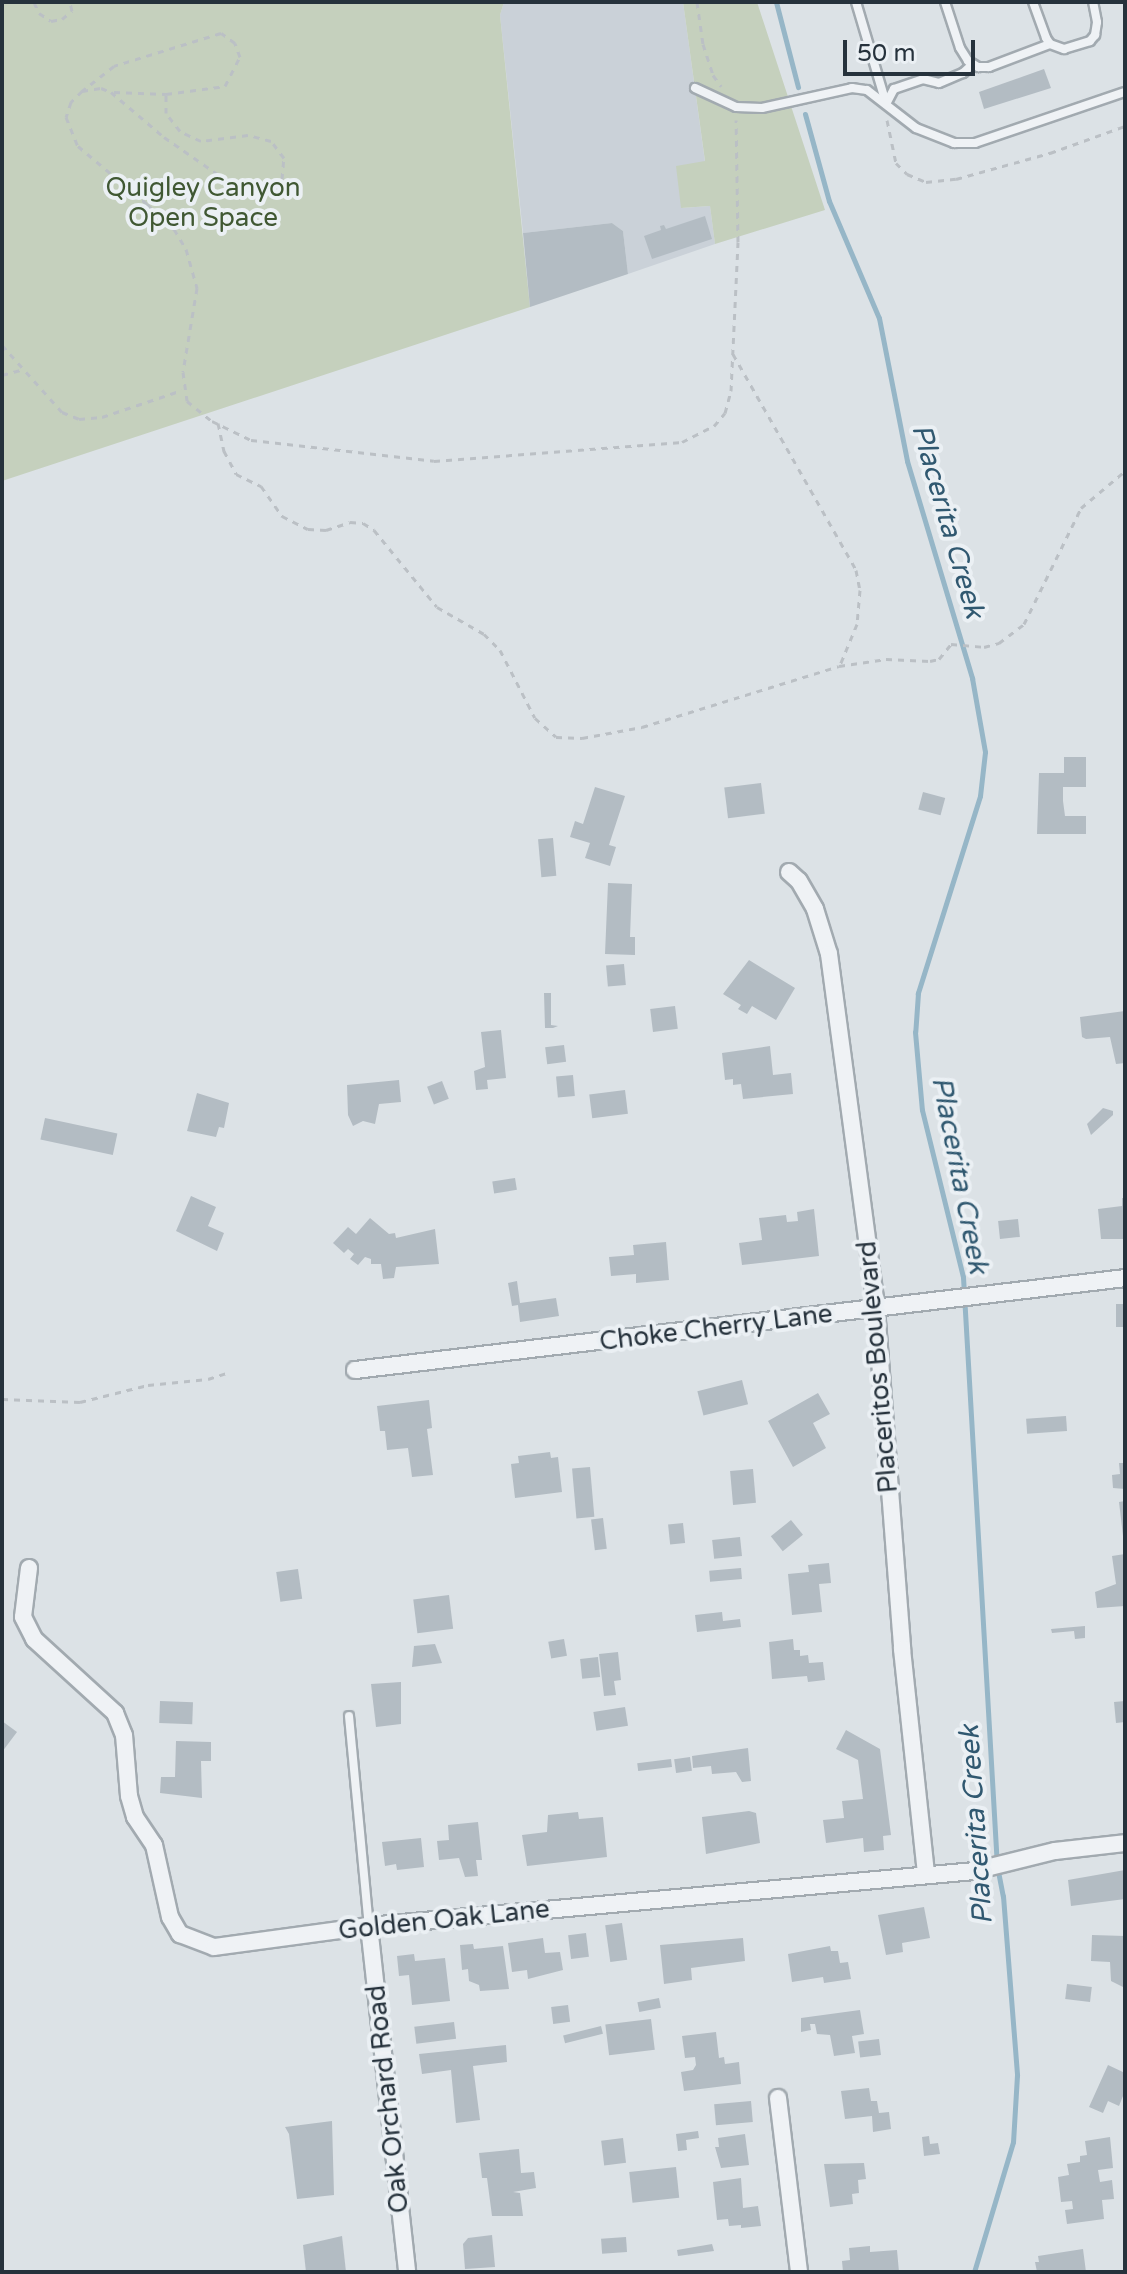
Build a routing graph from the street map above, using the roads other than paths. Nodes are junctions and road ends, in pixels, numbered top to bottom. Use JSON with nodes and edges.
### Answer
{"nodes":[{"id":1,"x":856,"y":2,"type":"edge"},
{"id":2,"x":945,"y":2,"type":"edge"},
{"id":3,"x":1033,"y":2,"type":"edge"},
{"id":4,"x":1093,"y":2,"type":"edge"},
{"id":5,"x":1050,"y":44,"type":"junction"},
{"id":6,"x":973,"y":64,"type":"junction"},
{"id":7,"x":695,"y":88,"type":"dead end"},
{"id":8,"x":1125,"y":92,"type":"edge"},
{"id":9,"x":886,"y":104,"type":"junction"},
{"id":10,"x":789,"y":872,"type":"dead end"},
{"id":11,"x":1125,"y":1278,"type":"edge"},
{"id":12,"x":876,"y":1308,"type":"junction"},
{"id":13,"x":355,"y":1370,"type":"dead end"},
{"id":14,"x":29,"y":1568,"type":"dead end"},
{"id":15,"x":349,"y":1716,"type":"dead end"},
{"id":16,"x":1125,"y":1843,"type":"edge"},
{"id":17,"x":926,"y":1873,"type":"junction"},
{"id":18,"x":369,"y":1926,"type":"junction"},
{"id":19,"x":778,"y":2098,"type":"dead end"},
{"id":20,"x":407,"y":2272,"type":"edge"},
{"id":21,"x":799,"y":2272,"type":"edge"}],
"edges":[{"from":1,"to":9,"type":"lane"},
{"from":2,"to":6,"type":"lane"},
{"from":3,"to":5,"type":"lane"},
{"from":4,"to":5,"type":"lane"},
{"from":5,"to":6,"type":"lane"},
{"from":6,"to":9,"type":"lane"},
{"from":7,"to":9,"type":"lane"},
{"from":8,"to":9,"type":"lane"},
{"from":10,"to":12,"type":"street","name":"Placeritos Boulevard"},
{"from":11,"to":12,"type":"street","name":"Choke Cherry Lane"},
{"from":12,"to":13,"type":"street","name":"Choke Cherry Lane"},
{"from":12,"to":17,"type":"street","name":"Placeritos Boulevard"},
{"from":14,"to":18,"type":"street","name":"Golden Oak Lane"},
{"from":15,"to":18,"type":"lane"},
{"from":16,"to":17,"type":"street","name":"Golden Oak Lane"},
{"from":17,"to":18,"type":"street","name":"Golden Oak Lane"},
{"from":18,"to":20,"type":"street","name":"Oak Orchard Road"},
{"from":19,"to":21,"type":"street"}]}
